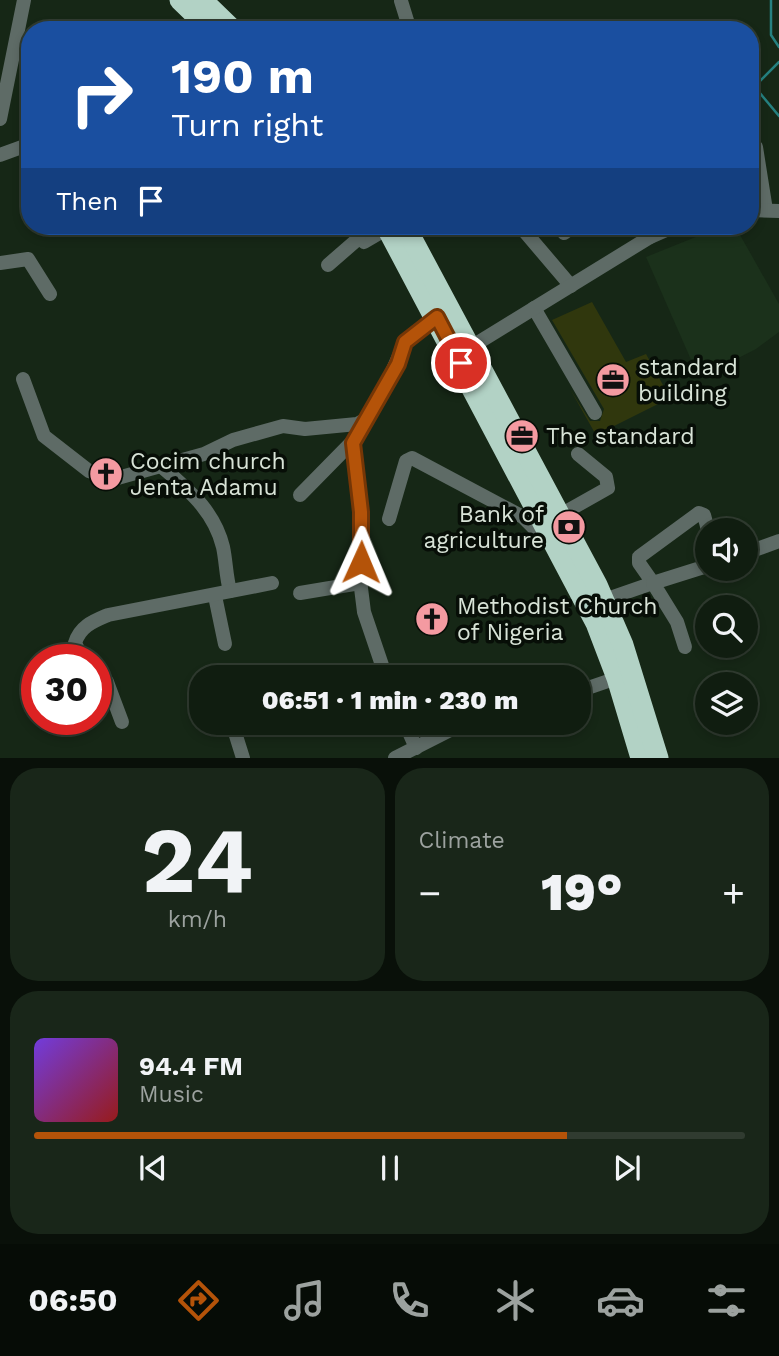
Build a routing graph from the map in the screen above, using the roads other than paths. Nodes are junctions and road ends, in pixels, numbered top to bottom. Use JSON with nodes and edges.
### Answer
{"nodes":[{"id":1,"x":24,"y":0,"type":"edge"},
{"id":2,"x":180,"y":0,"type":"edge"},
{"id":3,"x":202,"y":0,"type":"edge"},
{"id":4,"x":401,"y":1,"type":"edge"},
{"id":5,"x":202,"y":21,"type":"edge"},
{"id":6,"x":224,"y":21,"type":"edge"},
{"id":7,"x":407,"y":21,"type":"edge"},
{"id":8,"x":0,"y":119,"type":"edge"},
{"id":9,"x":21,"y":147,"type":"edge"},
{"id":10,"x":0,"y":155,"type":"edge"},
{"id":11,"x":759,"y":168,"type":"edge"},
{"id":12,"x":765,"y":211,"type":"edge"},
{"id":13,"x":356,"y":235,"type":"edge"},
{"id":14,"x":378,"y":235,"type":"edge"},
{"id":15,"x":397,"y":235,"type":"edge"},
{"id":16,"x":398,"y":235,"type":"edge"},
{"id":17,"x":528,"y":235,"type":"edge"},
{"id":18,"x":642,"y":235,"type":"edge"},
{"id":19,"x":359,"y":238,"type":"junction"},
{"id":20,"x":0,"y":262,"type":"edge"},
{"id":21,"x":328,"y":265,"type":"dead end"},
{"id":22,"x":570,"y":286,"type":"junction"},
{"id":23,"x":50,"y":294,"type":"dead end"},
{"id":24,"x":534,"y":308,"type":"junction"},
{"id":25,"x":437,"y":317,"type":"junction"},
{"id":26,"x":471,"y":347,"type":"junction"},
{"id":27,"x":23,"y":379,"type":"dead end"},
{"id":28,"x":595,"y":413,"type":"dead end"},
{"id":29,"x":366,"y":419,"type":"junction"},
{"id":30,"x":353,"y":443,"type":"junction"},
{"id":31,"x":578,"y":454,"type":"dead end"},
{"id":32,"x":161,"y":466,"type":"junction"},
{"id":33,"x":300,"y":495,"type":"dead end"},
{"id":34,"x":705,"y":518,"type":"edge"},
{"id":35,"x":389,"y":519,"type":"dead end"},
{"id":36,"x":550,"y":521,"type":"junction"},
{"id":37,"x":779,"y":541,"type":"edge"},
{"id":38,"x":758,"y":549,"type":"edge"},
{"id":39,"x":695,"y":570,"type":"edge"},
{"id":40,"x":272,"y":583,"type":"dead end"},
{"id":41,"x":360,"y":583,"type":"junction"},
{"id":42,"x":653,"y":583,"type":"junction"},
{"id":43,"x":230,"y":591,"type":"junction"},
{"id":44,"x":300,"y":593,"type":"dead end"},
{"id":45,"x":215,"y":596,"type":"junction"},
{"id":46,"x":604,"y":613,"type":"junction"},
{"id":47,"x":76,"y":644,"type":"edge"},
{"id":48,"x":225,"y":644,"type":"dead end"},
{"id":49,"x":685,"y":647,"type":"dead end"},
{"id":50,"x":382,"y":665,"type":"edge"},
{"id":51,"x":617,"y":678,"type":"junction"},
{"id":52,"x":591,"y":687,"type":"edge"},
{"id":53,"x":112,"y":695,"type":"edge"},
{"id":54,"x":122,"y":722,"type":"dead end"},
{"id":55,"x":236,"y":735,"type":"edge"},
{"id":56,"x":410,"y":735,"type":"edge"},
{"id":57,"x":441,"y":735,"type":"edge"},
{"id":58,"x":416,"y":748,"type":"junction"},
{"id":59,"x":400,"y":757,"type":"edge"},
{"id":60,"x":243,"y":758,"type":"edge"},
{"id":61,"x":641,"y":758,"type":"edge"},
{"id":62,"x":658,"y":758,"type":"edge"}],
"edges":[{"from":1,"to":8,"type":"street"},
{"from":2,"to":5,"type":"highway"},
{"from":3,"to":6,"type":"highway"},
{"from":4,"to":7,"type":"street"},
{"from":9,"to":10,"type":"street"},
{"from":11,"to":12,"type":"street"},
{"from":13,"to":19,"type":"street"},
{"from":14,"to":19,"type":"street"},
{"from":15,"to":25,"type":"highway"},
{"from":16,"to":26,"type":"highway"},
{"from":17,"to":22,"type":"street"},
{"from":18,"to":22,"type":"street"},
{"from":19,"to":21,"type":"street"},
{"from":20,"to":23,"type":"street"},
{"from":22,"to":24,"type":"street"},
{"from":24,"to":26,"type":"street"},
{"from":24,"to":28,"type":"street"},
{"from":25,"to":29,"type":"street"},
{"from":25,"to":36,"type":"highway"},
{"from":26,"to":36,"type":"highway"},
{"from":27,"to":32,"type":"street"},
{"from":29,"to":30,"type":"street"},
{"from":29,"to":32,"type":"street"},
{"from":30,"to":33,"type":"street"},
{"from":30,"to":41,"type":"street"},
{"from":31,"to":36,"type":"street"},
{"from":32,"to":43,"type":"street"},
{"from":34,"to":42,"type":"street"},
{"from":35,"to":36,"type":"street"},
{"from":36,"to":46,"type":"highway"},
{"from":37,"to":38,"type":"street"},
{"from":39,"to":42,"type":"street"},
{"from":40,"to":43,"type":"street"},
{"from":41,"to":44,"type":"street"},
{"from":41,"to":50,"type":"street"},
{"from":42,"to":46,"type":"street"},
{"from":42,"to":49,"type":"street"},
{"from":43,"to":45,"type":"street"},
{"from":45,"to":47,"type":"street"},
{"from":45,"to":48,"type":"street"},
{"from":46,"to":51,"type":"highway"},
{"from":46,"to":62,"type":"highway"},
{"from":51,"to":52,"type":"street"},
{"from":51,"to":61,"type":"highway"},
{"from":53,"to":54,"type":"street"},
{"from":55,"to":60,"type":"street"},
{"from":56,"to":58,"type":"street"},
{"from":57,"to":58,"type":"street"},
{"from":58,"to":59,"type":"street"}]}
